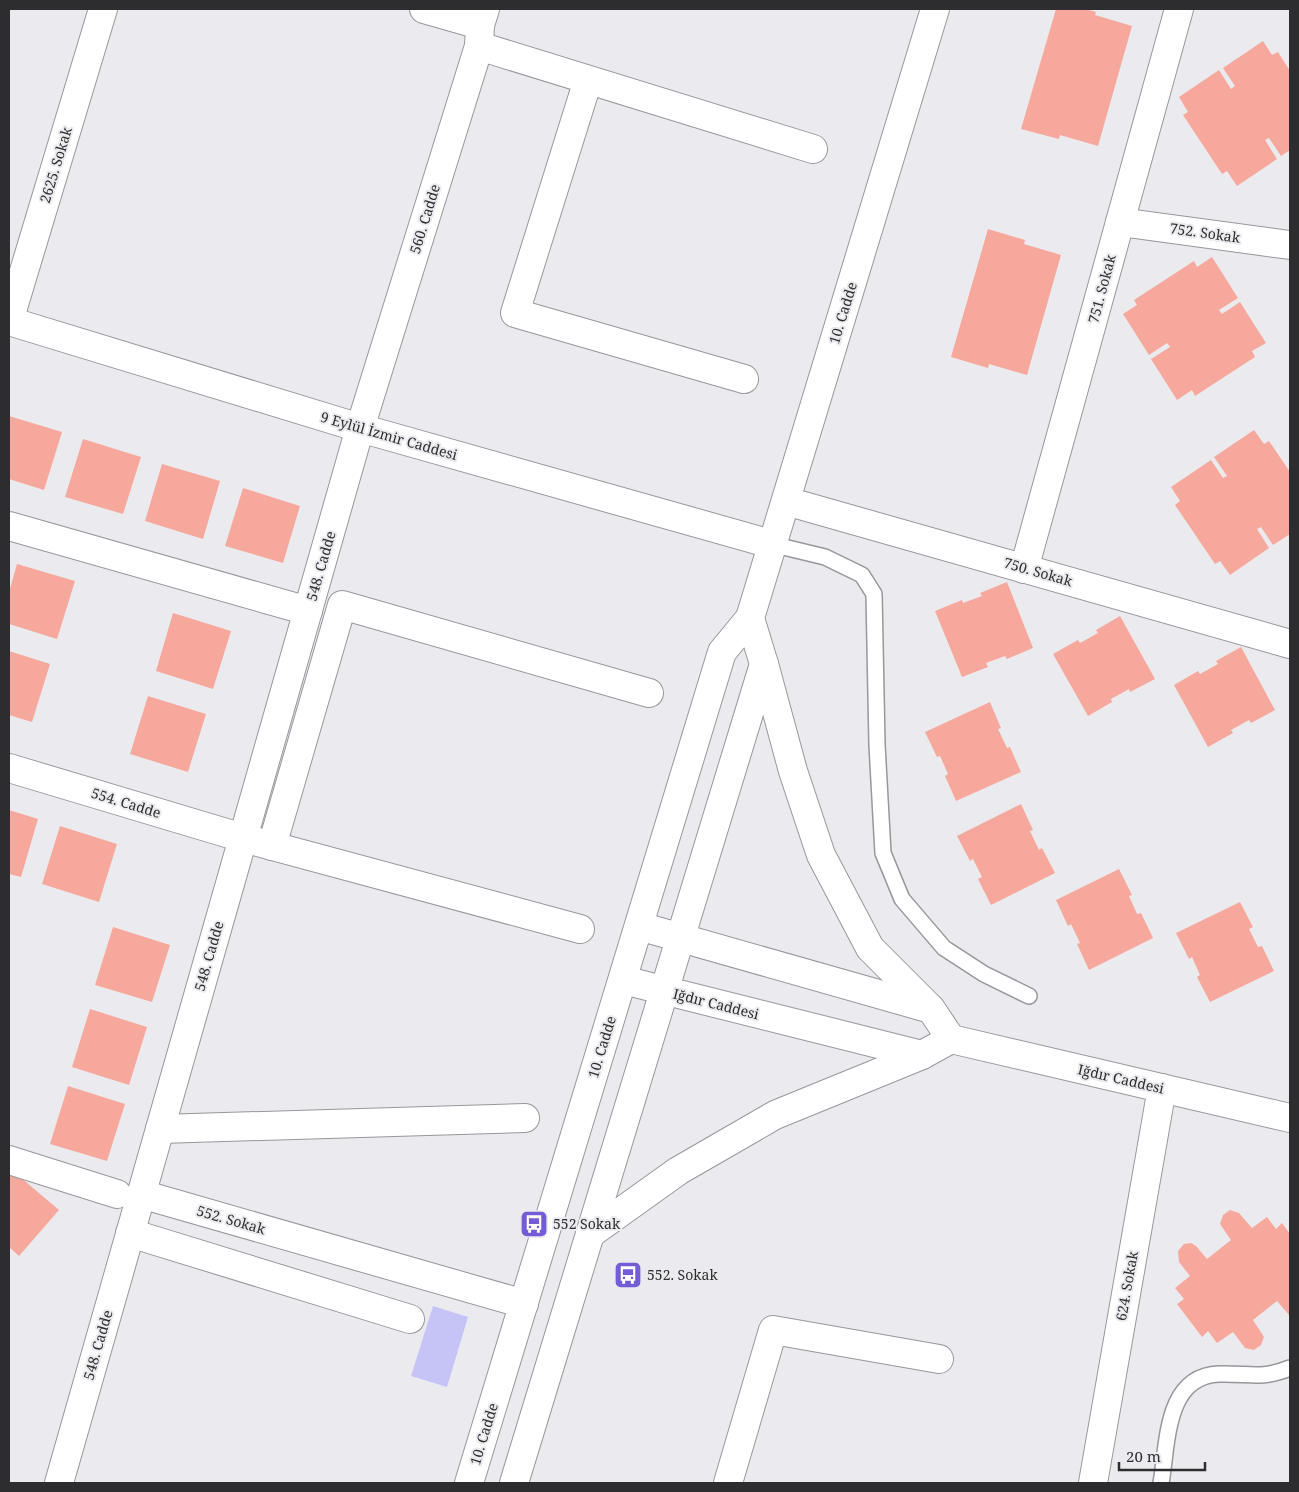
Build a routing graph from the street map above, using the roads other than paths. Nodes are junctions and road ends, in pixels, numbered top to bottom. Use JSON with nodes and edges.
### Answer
{"nodes":[{"id":1,"x":103,"y":9,"type":"edge"},
{"id":2,"x":424,"y":9,"type":"edge"},
{"id":3,"x":935,"y":9,"type":"edge"},
{"id":4,"x":1180,"y":9,"type":"edge"},
{"id":5,"x":481,"y":27,"type":"edge"},
{"id":6,"x":588,"y":80,"type":"junction"},
{"id":7,"x":813,"y":149,"type":"dead end"},
{"id":8,"x":1120,"y":222,"type":"junction"},
{"id":9,"x":1290,"y":245,"type":"edge"},
{"id":10,"x":9,"y":321,"type":"edge"},
{"id":11,"x":744,"y":379,"type":"dead end"},
{"id":12,"x":360,"y":428,"type":"junction"},
{"id":13,"x":786,"y":501,"type":"junction"},
{"id":14,"x":9,"y":526,"type":"edge"},
{"id":15,"x":771,"y":544,"type":"junction"},
{"id":16,"x":1024,"y":569,"type":"junction"},
{"id":17,"x":308,"y":611,"type":"junction"},
{"id":18,"x":750,"y":618,"type":"junction"},
{"id":19,"x":1290,"y":644,"type":"edge"},
{"id":20,"x":764,"y":664,"type":"junction"},
{"id":21,"x":649,"y":694,"type":"dead end"},
{"id":22,"x":9,"y":768,"type":"edge"},
{"id":23,"x":243,"y":838,"type":"junction"},
{"id":24,"x":272,"y":846,"type":"junction"},
{"id":25,"x":639,"y":926,"type":"junction"},
{"id":26,"x":580,"y":929,"type":"dead end"},
{"id":27,"x":680,"y":937,"type":"junction"},
{"id":28,"x":622,"y":980,"type":"junction"},
{"id":29,"x":664,"y":991,"type":"junction"},
{"id":30,"x":1029,"y":996,"type":"dead end"},
{"id":31,"x":931,"y":1009,"type":"junction"},
{"id":32,"x":951,"y":1039,"type":"junction"},
{"id":33,"x":922,"y":1055,"type":"junction"},
{"id":34,"x":1162,"y":1088,"type":"junction"},
{"id":35,"x":525,"y":1118,"type":"dead end"},
{"id":36,"x":1290,"y":1118,"type":"edge"},
{"id":37,"x":160,"y":1129,"type":"junction"},
{"id":38,"x":9,"y":1160,"type":"edge"},
{"id":39,"x":129,"y":1194,"type":"junction"},
{"id":40,"x":130,"y":1233,"type":"junction"},
{"id":41,"x":590,"y":1234,"type":"junction"},
{"id":42,"x":524,"y":1304,"type":"junction"},
{"id":43,"x":410,"y":1319,"type":"dead end"},
{"id":44,"x":939,"y":1359,"type":"dead end"},
{"id":45,"x":1290,"y":1368,"type":"edge"},
{"id":46,"x":59,"y":1483,"type":"edge"},
{"id":47,"x":469,"y":1483,"type":"edge"},
{"id":48,"x":514,"y":1483,"type":"edge"},
{"id":49,"x":728,"y":1483,"type":"edge"},
{"id":50,"x":1092,"y":1483,"type":"edge"},
{"id":51,"x":1161,"y":1483,"type":"edge"}],
"edges":[{"from":1,"to":10,"type":"street","name":"2625. Sokak"},
{"from":2,"to":5,"type":"street"},
{"from":3,"to":13,"type":"street","name":"10. Cadde"},
{"from":4,"to":8,"type":"street","name":"751. Sokak"},
{"from":5,"to":6,"type":"street"},
{"from":5,"to":12,"type":"street","name":"560. Cadde"},
{"from":6,"to":7,"type":"street"},
{"from":6,"to":11,"type":"street"},
{"from":8,"to":9,"type":"street","name":"752. Sokak"},
{"from":8,"to":16,"type":"street","name":"751. Sokak"},
{"from":10,"to":12,"type":"street","name":"9 Eylül İzmir Caddesi"},
{"from":12,"to":15,"type":"street","name":"9 Eylül İzmir Caddesi"},
{"from":12,"to":17,"type":"street","name":"548. Cadde"},
{"from":13,"to":15,"type":"street","name":"10. Cadde"},
{"from":13,"to":16,"type":"street","name":"750. Sokak"},
{"from":14,"to":17,"type":"street"},
{"from":15,"to":18,"type":"street","name":"10. Cadde"},
{"from":15,"to":30,"type":"lane"},
{"from":16,"to":19,"type":"street","name":"750. Sokak"},
{"from":17,"to":23,"type":"street","name":"548. Cadde"},
{"from":18,"to":20,"type":"street"},
{"from":18,"to":25,"type":"street","name":"10. Cadde"},
{"from":20,"to":27,"type":"street"},
{"from":20,"to":31,"type":"street"},
{"from":21,"to":24,"type":"street"},
{"from":22,"to":23,"type":"street","name":"554. Cadde"},
{"from":23,"to":24,"type":"street","name":"554. Cadde"},
{"from":23,"to":37,"type":"street","name":"548. Cadde"},
{"from":24,"to":26,"type":"street","name":"554. Cadde"},
{"from":25,"to":27,"type":"street"},
{"from":25,"to":28,"type":"street","name":"10. Cadde"},
{"from":27,"to":29,"type":"street"},
{"from":27,"to":31,"type":"street"},
{"from":28,"to":29,"type":"street","name":"Iğdır Caddesi"},
{"from":28,"to":42,"type":"street","name":"10. Cadde"},
{"from":29,"to":33,"type":"street","name":"Iğdır Caddesi"},
{"from":29,"to":41,"type":"street"},
{"from":31,"to":32,"type":"street"},
{"from":32,"to":33,"type":"street"},
{"from":32,"to":34,"type":"street","name":"Iğdır Caddesi"},
{"from":33,"to":41,"type":"street"},
{"from":34,"to":36,"type":"street","name":"Iğdır Caddesi"},
{"from":34,"to":50,"type":"street","name":"624. Sokak"},
{"from":35,"to":37,"type":"street"},
{"from":37,"to":39,"type":"street","name":"548. Cadde"},
{"from":38,"to":39,"type":"street","name":"552. Sokak"},
{"from":39,"to":40,"type":"street","name":"548. Cadde"},
{"from":39,"to":42,"type":"street","name":"552. Sokak"},
{"from":40,"to":43,"type":"street"},
{"from":40,"to":46,"type":"street","name":"548. Cadde"},
{"from":41,"to":48,"type":"street"},
{"from":42,"to":47,"type":"street","name":"10. Cadde"},
{"from":44,"to":49,"type":"street"},
{"from":45,"to":51,"type":"lane"}]}
